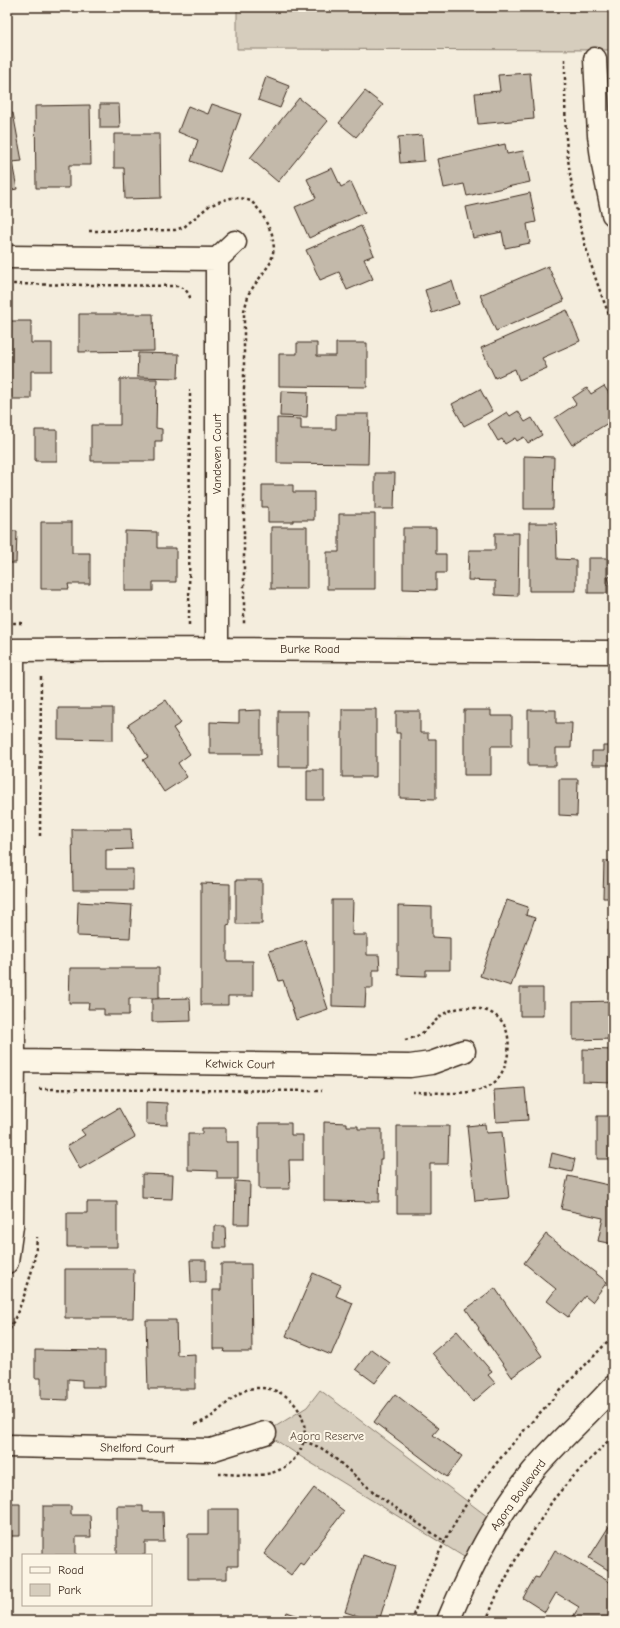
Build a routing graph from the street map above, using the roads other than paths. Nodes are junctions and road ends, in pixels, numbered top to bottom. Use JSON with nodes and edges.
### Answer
{"nodes":[{"id":1,"x":595,"y":60,"type":"dead end"},
{"id":2,"x":613,"y":214,"type":"edge"},
{"id":3,"x":235,"y":242,"type":"dead end"},
{"id":4,"x":7,"y":257,"type":"edge"},
{"id":5,"x":217,"y":259,"type":"junction"},
{"id":6,"x":217,"y":649,"type":"junction"},
{"id":7,"x":10,"y":650,"type":"edge"},
{"id":8,"x":613,"y":652,"type":"edge"},
{"id":9,"x":464,"y":1051,"type":"dead end"},
{"id":10,"x":14,"y":1061,"type":"junction"},
{"id":11,"x":7,"y":1262,"type":"edge"},
{"id":12,"x":613,"y":1387,"type":"edge"},
{"id":13,"x":265,"y":1433,"type":"dead end"},
{"id":14,"x":7,"y":1446,"type":"edge"},
{"id":15,"x":448,"y":1621,"type":"edge"}],
"edges":[{"from":1,"to":2,"type":"street"},
{"from":3,"to":5,"type":"street"},
{"from":4,"to":5,"type":"street"},
{"from":5,"to":6,"type":"street","name":"Vandeven Court"},
{"from":6,"to":7,"type":"street","name":"Burke Road"},
{"from":6,"to":8,"type":"street","name":"Burke Road"},
{"from":7,"to":10,"type":"street"},
{"from":9,"to":10,"type":"street","name":"Ketwick Court"},
{"from":10,"to":11,"type":"street"},
{"from":12,"to":15,"type":"street","name":"Agora Boulevard"},
{"from":13,"to":14,"type":"street","name":"Shelford Court"}]}
